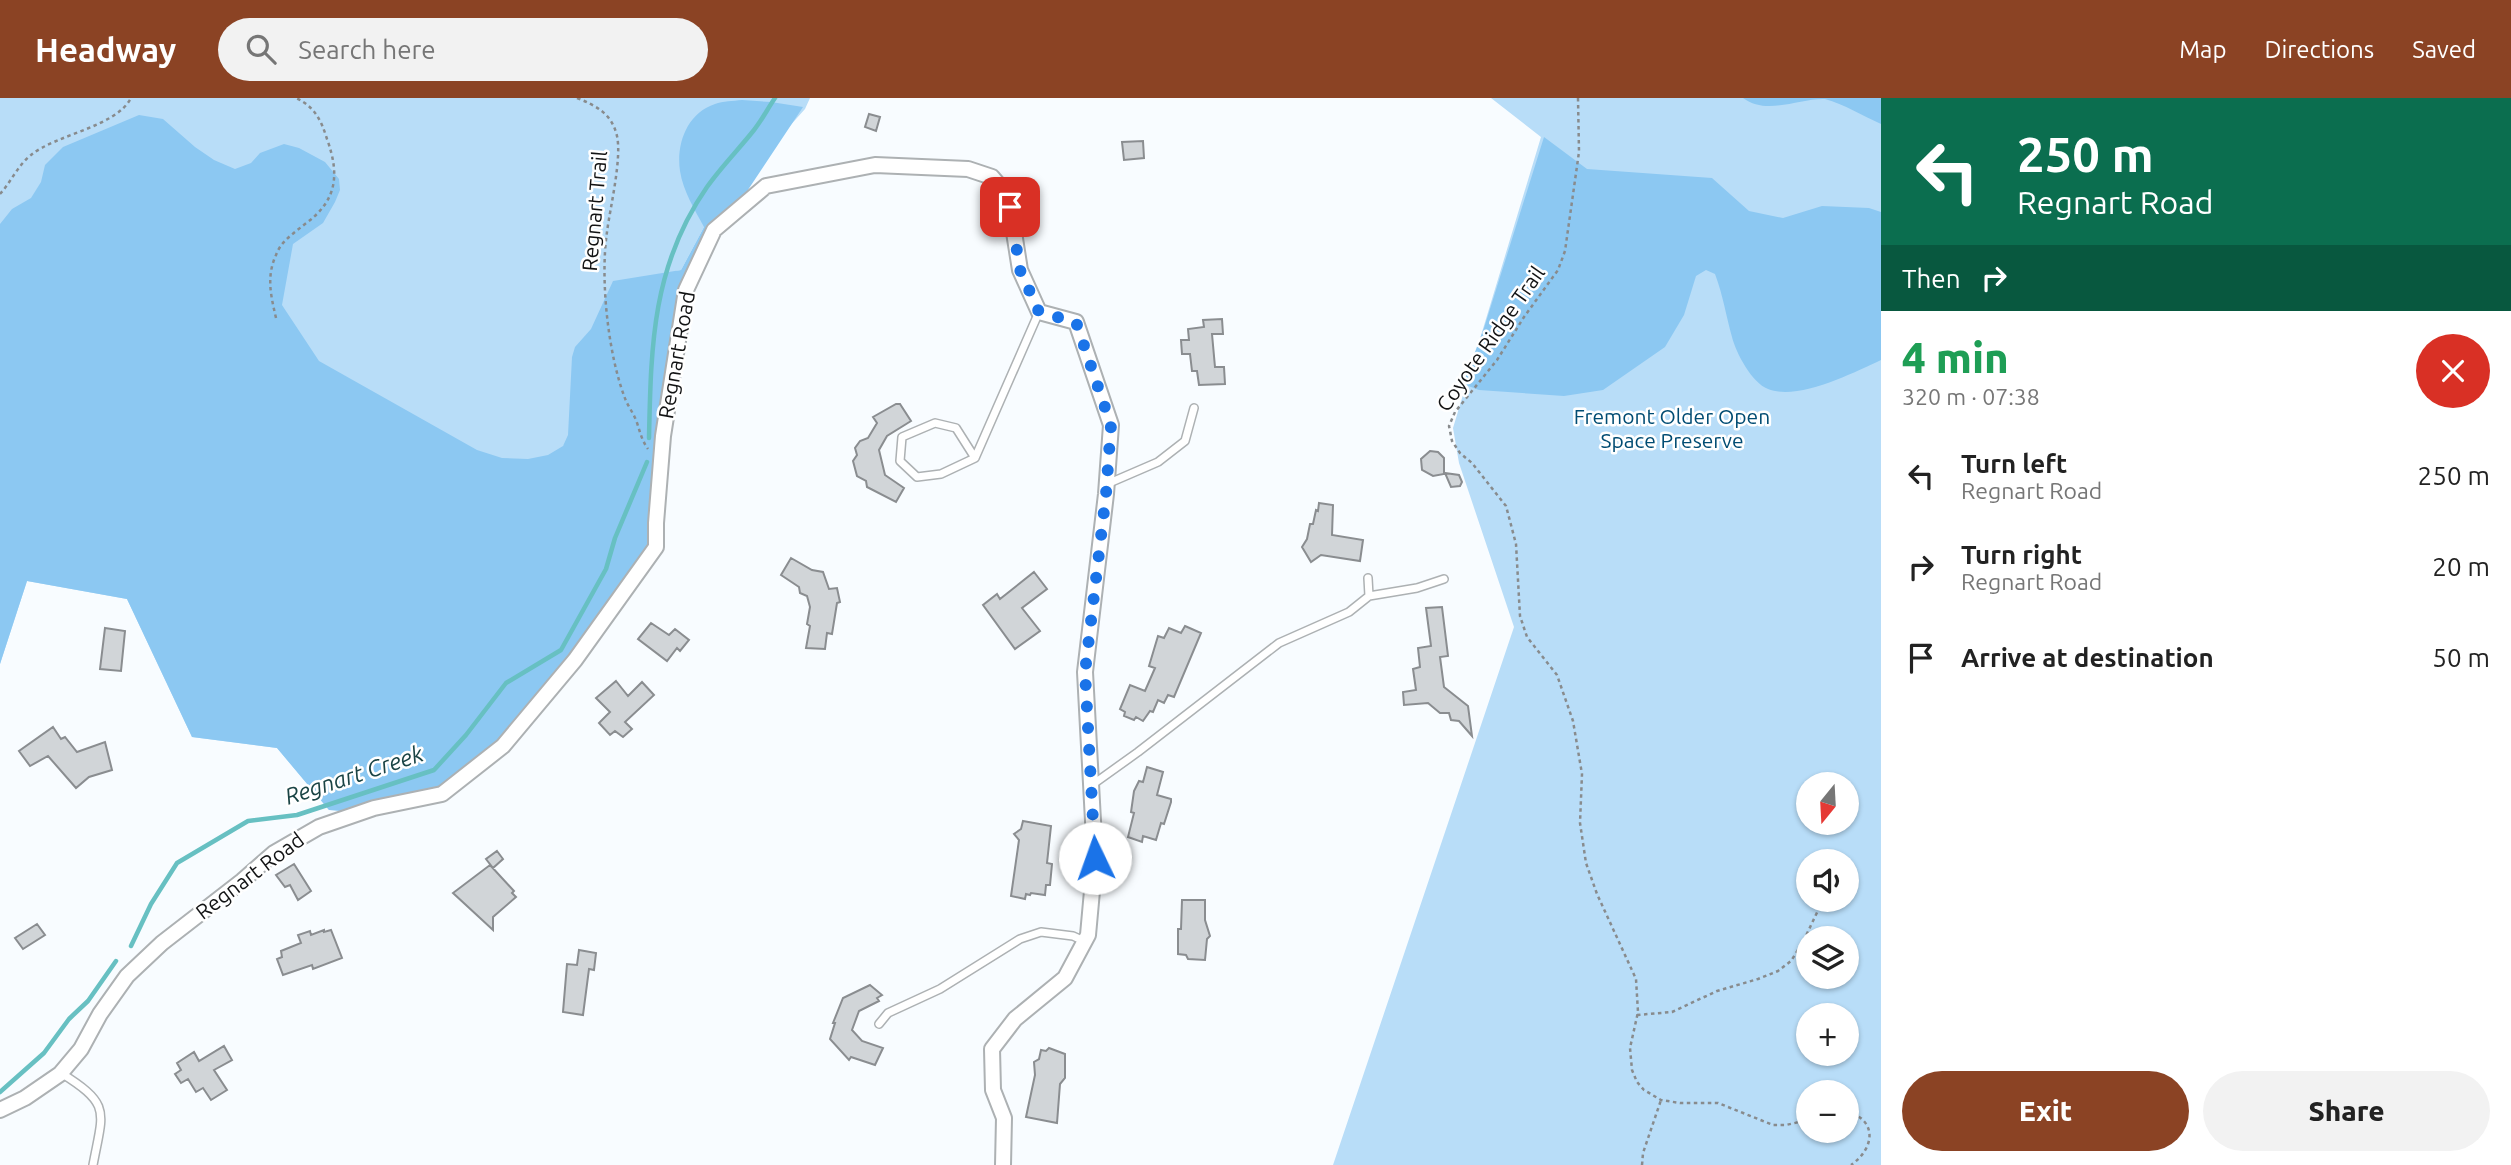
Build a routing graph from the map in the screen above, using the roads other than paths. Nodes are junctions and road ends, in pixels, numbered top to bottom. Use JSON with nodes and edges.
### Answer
{"nodes":[{"id":1,"x":1039,"y":312,"type":"junction"},
{"id":2,"x":1194,"y":408,"type":"dead end"},
{"id":3,"x":975,"y":458,"type":"junction"},
{"id":4,"x":1107,"y":485,"type":"junction"},
{"id":5,"x":1368,"y":579,"type":"dead end"},
{"id":6,"x":1444,"y":579,"type":"dead end"},
{"id":7,"x":1369,"y":596,"type":"junction"},
{"id":8,"x":1091,"y":785,"type":"junction"},
{"id":9,"x":1085,"y":941,"type":"junction"},
{"id":10,"x":879,"y":1024,"type":"dead end"},
{"id":11,"x":61,"y":1073,"type":"junction"},
{"id":12,"x":0,"y":1110,"type":"edge"},
{"id":13,"x":93,"y":1165,"type":"edge"},
{"id":14,"x":1003,"y":1165,"type":"edge"}],
"edges":[{"from":1,"to":3,"type":"lane"},
{"from":1,"to":4,"type":"street"},
{"from":1,"to":11,"type":"street","name":"Regnart Road"},
{"from":2,"to":4,"type":"lane"},
{"from":3,"to":3,"type":"lane"},
{"from":4,"to":8,"type":"street"},
{"from":5,"to":7,"type":"lane"},
{"from":6,"to":7,"type":"lane"},
{"from":7,"to":8,"type":"lane"},
{"from":8,"to":9,"type":"street"},
{"from":9,"to":10,"type":"lane"},
{"from":9,"to":14,"type":"street"},
{"from":11,"to":12,"type":"street","name":"Regnart Road"},
{"from":11,"to":13,"type":"lane"}]}
